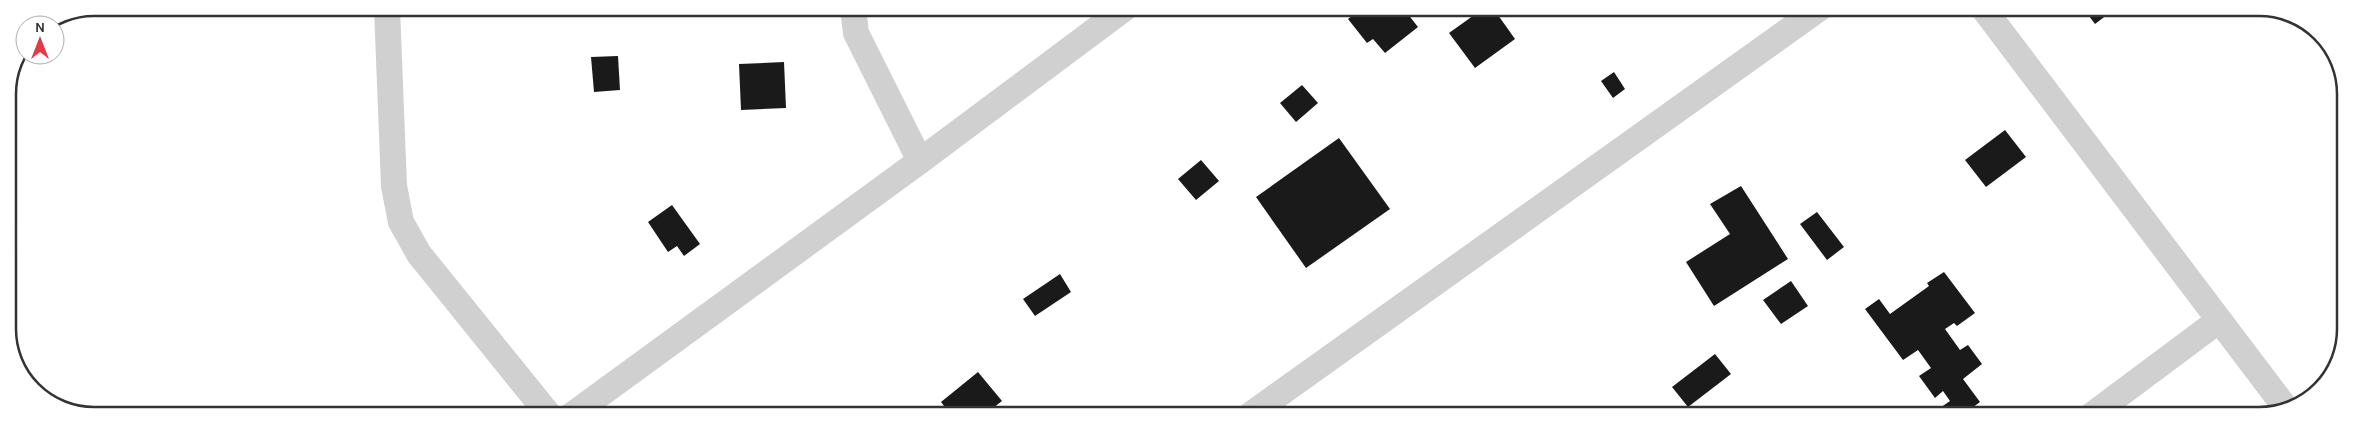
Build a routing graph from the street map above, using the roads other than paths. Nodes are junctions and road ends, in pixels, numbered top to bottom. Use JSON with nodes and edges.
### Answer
{"nodes":[{"id":1,"x":387,"y":16,"type":"edge"},
{"id":2,"x":853,"y":16,"type":"edge"},
{"id":3,"x":1114,"y":16,"type":"edge"},
{"id":4,"x":1809,"y":16,"type":"edge"},
{"id":5,"x":1989,"y":16,"type":"edge"},
{"id":6,"x":920,"y":161,"type":"junction"},
{"id":7,"x":2218,"y":321,"type":"junction"},
{"id":8,"x":2282,"y":403,"type":"edge"},
{"id":9,"x":542,"y":407,"type":"edge"},
{"id":10,"x":583,"y":407,"type":"edge"},
{"id":11,"x":1261,"y":407,"type":"edge"},
{"id":12,"x":2103,"y":407,"type":"edge"}],
"edges":[{"from":1,"to":9,"type":"street"},
{"from":2,"to":6,"type":"street"},
{"from":3,"to":6,"type":"street"},
{"from":4,"to":11,"type":"street"},
{"from":5,"to":7,"type":"street"},
{"from":6,"to":10,"type":"street"},
{"from":7,"to":8,"type":"street"},
{"from":7,"to":12,"type":"street"}]}
